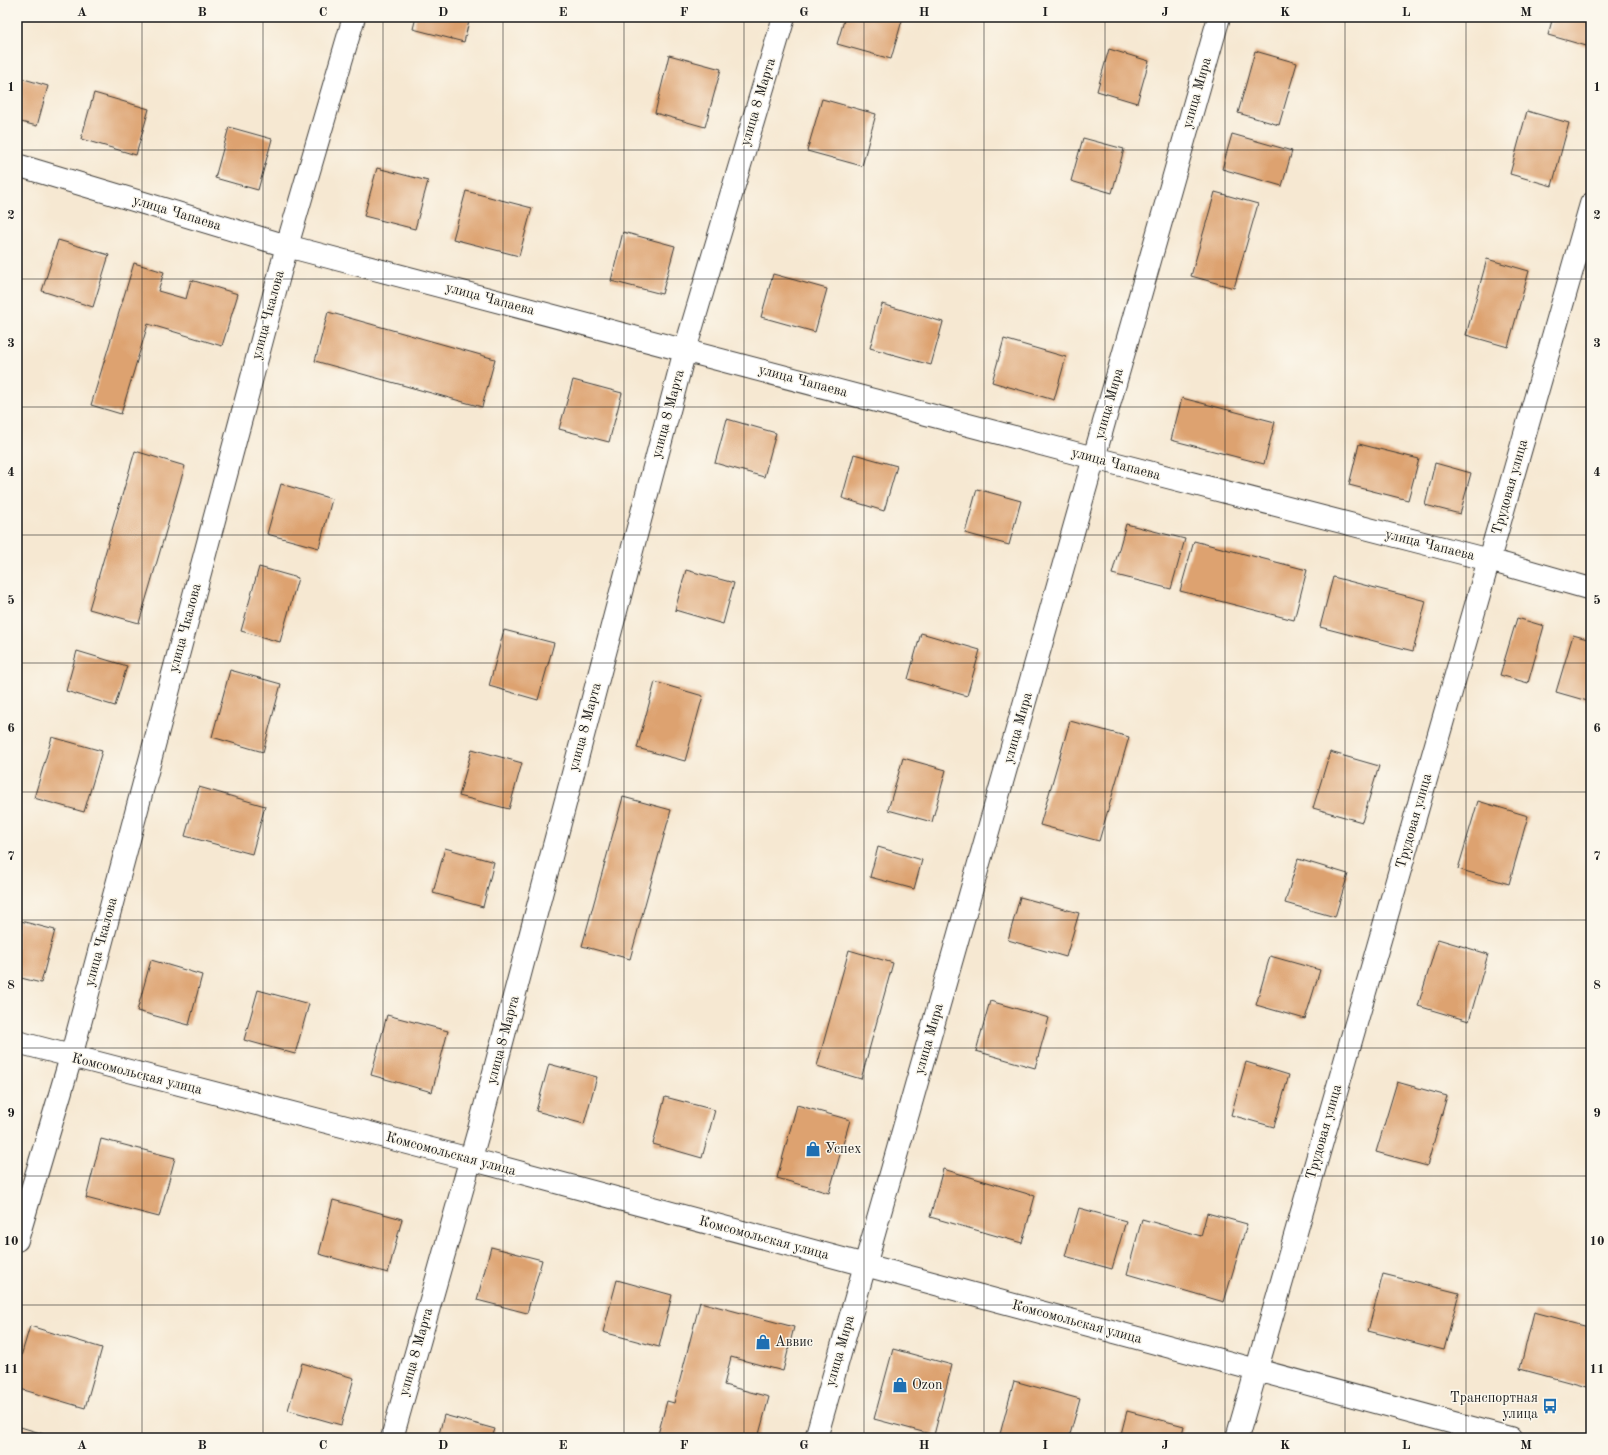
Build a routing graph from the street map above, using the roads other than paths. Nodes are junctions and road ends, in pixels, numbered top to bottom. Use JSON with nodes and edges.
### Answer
{"nodes":[{"id":1,"x":354,"y":17,"type":"edge"},
{"id":2,"x":784,"y":17,"type":"edge"},
{"id":3,"x":1219,"y":17,"type":"edge"},
{"id":4,"x":17,"y":165,"type":"edge"},
{"id":5,"x":1591,"y":204,"type":"edge"},
{"id":6,"x":287,"y":246,"type":"junction"},
{"id":7,"x":685,"y":350,"type":"junction"},
{"id":8,"x":1094,"y":458,"type":"junction"},
{"id":9,"x":1489,"y":560,"type":"junction"},
{"id":10,"x":1591,"y":589,"type":"edge"},
{"id":11,"x":17,"y":1042,"type":"edge"},
{"id":12,"x":71,"y":1057,"type":"junction"},
{"id":13,"x":470,"y":1159,"type":"junction"},
{"id":14,"x":17,"y":1240,"type":"edge"},
{"id":15,"x":865,"y":1265,"type":"junction"},
{"id":16,"x":1255,"y":1370,"type":"junction"},
{"id":17,"x":392,"y":1438,"type":"edge"},
{"id":18,"x":816,"y":1438,"type":"edge"},
{"id":19,"x":1236,"y":1438,"type":"edge"},
{"id":20,"x":1510,"y":1438,"type":"edge"}],
"edges":[{"from":1,"to":6,"type":"street","name":"улица Чкалова"},
{"from":2,"to":7,"type":"street","name":"улица 8 Марта"},
{"from":3,"to":8,"type":"street","name":"улица Мира"},
{"from":4,"to":6,"type":"street","name":"улица Чапаева"},
{"from":5,"to":9,"type":"street","name":"Трудовая улица"},
{"from":6,"to":7,"type":"street","name":"улица Чапаева"},
{"from":6,"to":12,"type":"street","name":"улица Чкалова"},
{"from":7,"to":8,"type":"street","name":"улица Чапаева"},
{"from":7,"to":13,"type":"street","name":"улица 8 Марта"},
{"from":8,"to":9,"type":"street","name":"улица Чапаева"},
{"from":8,"to":15,"type":"street","name":"улица Мира"},
{"from":9,"to":10,"type":"street","name":"улица Чапаева"},
{"from":9,"to":16,"type":"street","name":"Трудовая улица"},
{"from":11,"to":12,"type":"street","name":"Комсомольская улица"},
{"from":12,"to":13,"type":"street","name":"Комсомольская улица"},
{"from":12,"to":14,"type":"street","name":"улица Чкалова"},
{"from":13,"to":15,"type":"street","name":"Комсомольская улица"},
{"from":13,"to":17,"type":"street","name":"улица 8 Марта"},
{"from":15,"to":16,"type":"street","name":"Комсомольская улица"},
{"from":15,"to":18,"type":"street","name":"улица Мира"},
{"from":16,"to":19,"type":"street","name":"Трудовая улица"},
{"from":16,"to":20,"type":"street","name":"Комсомольская улица"}]}
